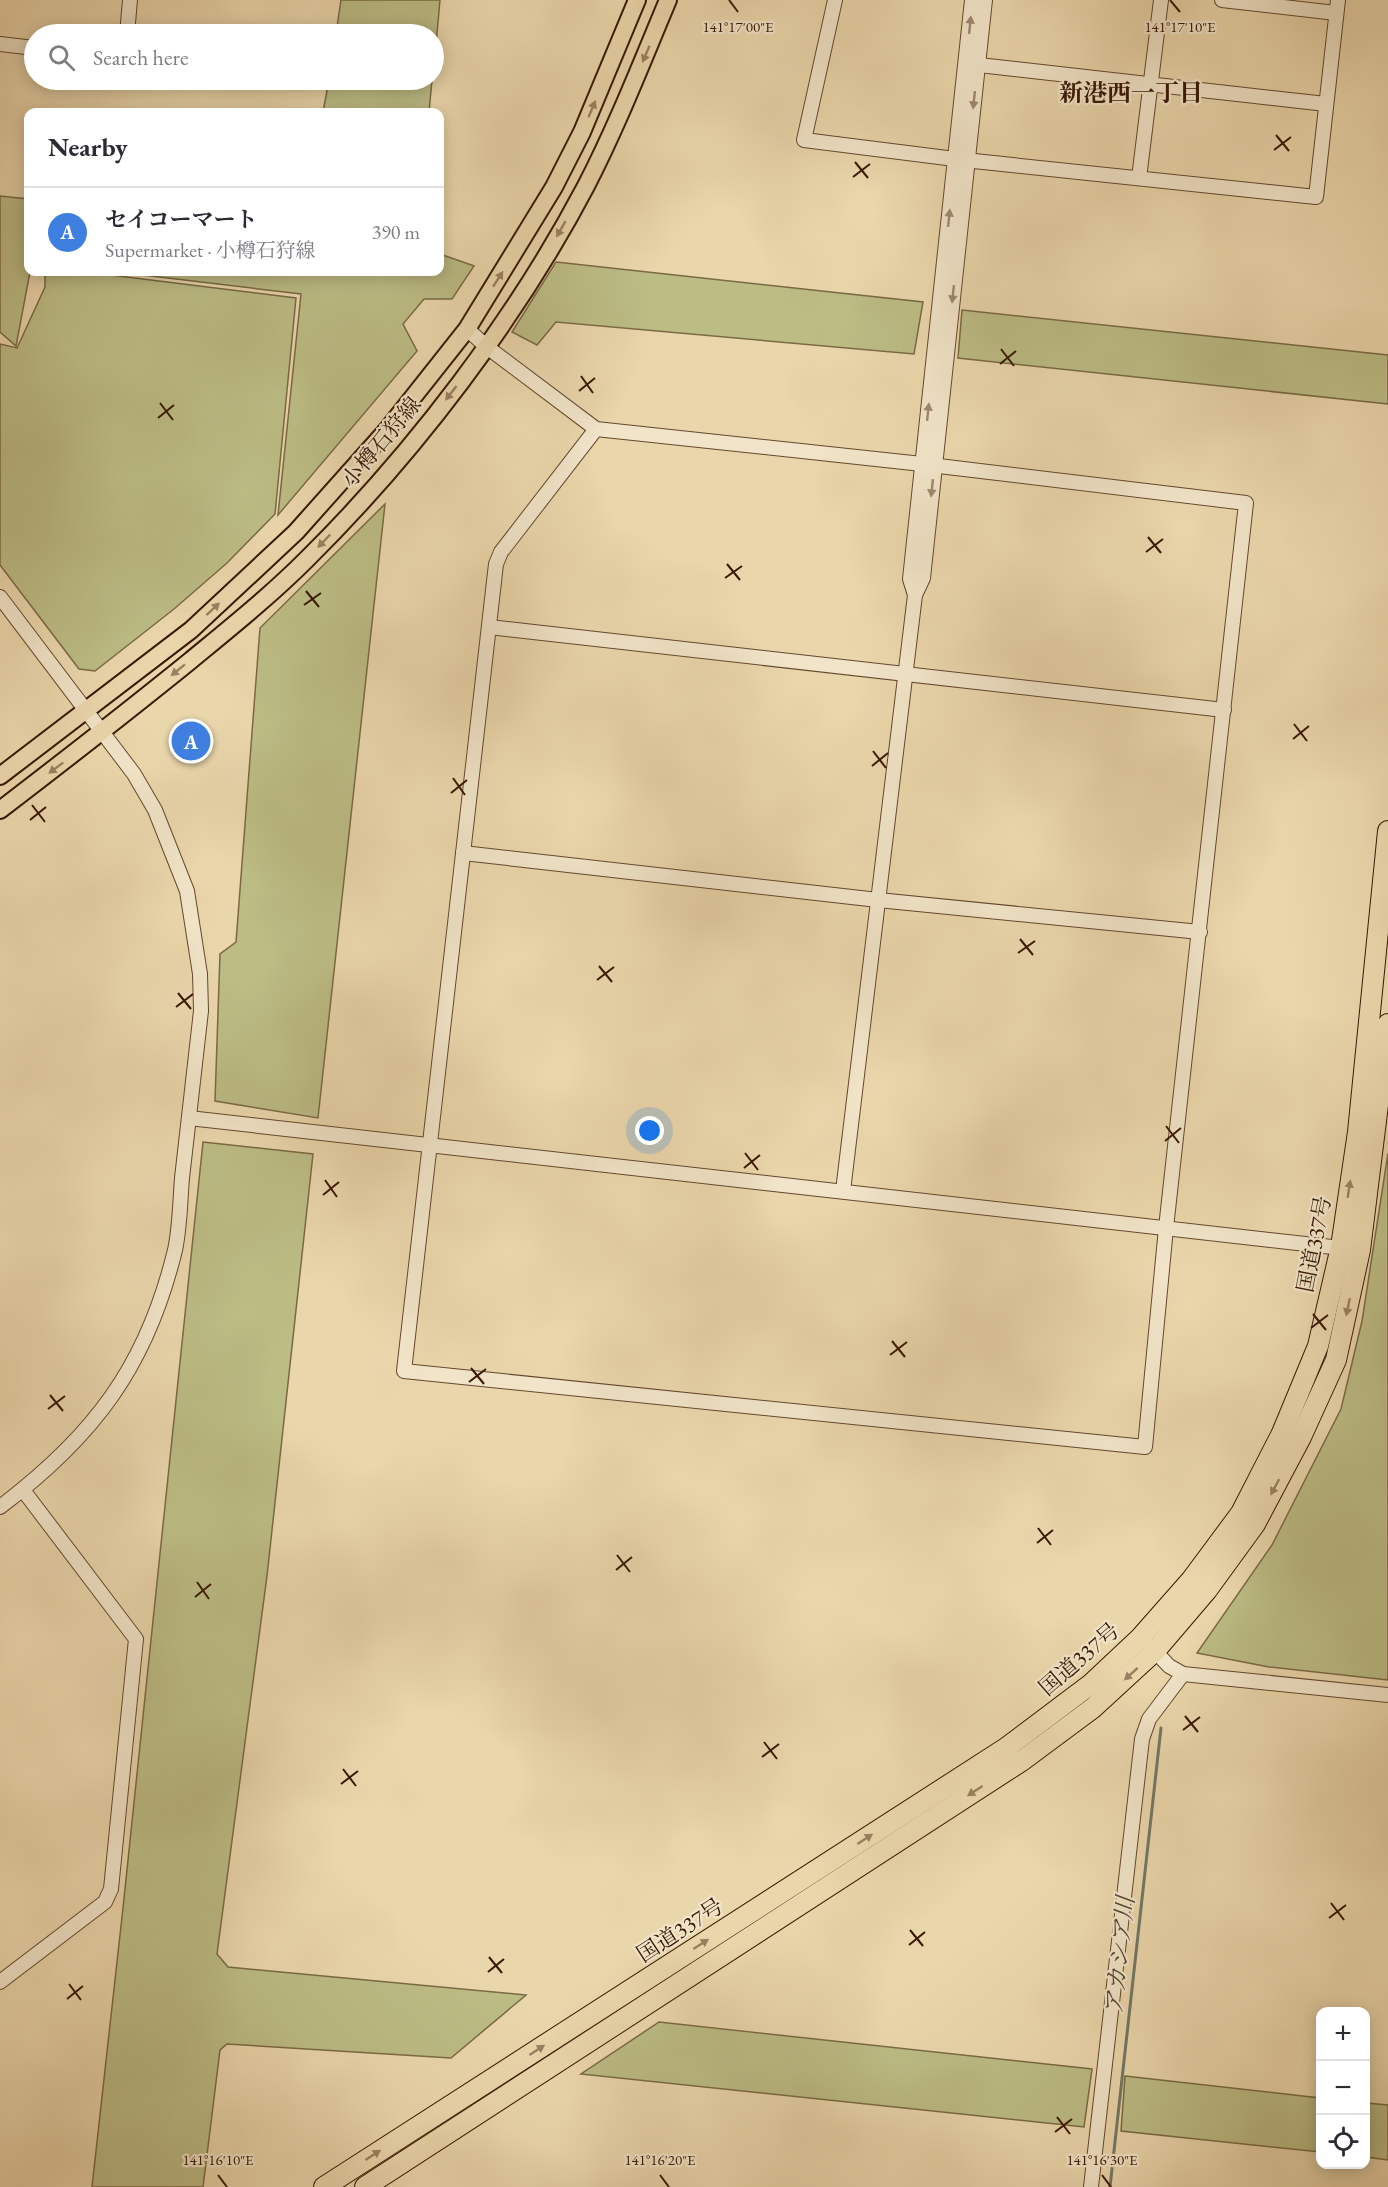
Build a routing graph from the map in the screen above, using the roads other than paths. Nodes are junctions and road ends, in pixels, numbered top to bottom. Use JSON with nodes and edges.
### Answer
{"nodes":[{"id":1,"x":130,"y":0,"type":"edge"},
{"id":2,"x":637,"y":0,"type":"edge"},
{"id":3,"x":668,"y":0,"type":"edge"},
{"id":4,"x":835,"y":0,"type":"edge"},
{"id":5,"x":972,"y":0,"type":"edge"},
{"id":6,"x":985,"y":0,"type":"edge"},
{"id":7,"x":1161,"y":0,"type":"edge"},
{"id":8,"x":1222,"y":0,"type":"edge"},
{"id":9,"x":1337,"y":6,"type":"edge"},
{"id":10,"x":128,"y":24,"type":"edge"},
{"id":11,"x":0,"y":44,"type":"edge"},
{"id":12,"x":24,"y":47,"type":"edge"},
{"id":13,"x":972,"y":64,"type":"junction"},
{"id":14,"x":1150,"y":85,"type":"junction"},
{"id":15,"x":1326,"y":104,"type":"junction"},
{"id":16,"x":962,"y":159,"type":"junction"},
{"id":17,"x":1139,"y":178,"type":"junction"},
{"id":18,"x":467,"y":328,"type":"junction"},
{"id":19,"x":487,"y":347,"type":"junction"},
{"id":20,"x":596,"y":429,"type":"junction"},
{"id":21,"x":929,"y":465,"type":"junction"},
{"id":22,"x":0,"y":597,"type":"edge"},
{"id":23,"x":489,"y":627,"type":"junction"},
{"id":24,"x":905,"y":674,"type":"junction"},
{"id":25,"x":1224,"y":710,"type":"junction"},
{"id":26,"x":85,"y":711,"type":"junction"},
{"id":27,"x":102,"y":732,"type":"junction"},
{"id":28,"x":0,"y":776,"type":"edge"},
{"id":29,"x":0,"y":810,"type":"edge"},
{"id":30,"x":1388,"y":831,"type":"edge"},
{"id":31,"x":463,"y":853,"type":"junction"},
{"id":32,"x":878,"y":900,"type":"junction"},
{"id":33,"x":1200,"y":932,"type":"junction"},
{"id":34,"x":1388,"y":1024,"type":"edge"},
{"id":35,"x":189,"y":1118,"type":"junction"},
{"id":36,"x":430,"y":1145,"type":"junction"},
{"id":37,"x":843,"y":1191,"type":"junction"},
{"id":38,"x":1166,"y":1228,"type":"junction"},
{"id":39,"x":1341,"y":1247,"type":"junction"},
{"id":40,"x":1360,"y":1250,"type":"junction"},
{"id":41,"x":23,"y":1490,"type":"junction"},
{"id":42,"x":0,"y":1507,"type":"edge"},
{"id":43,"x":1140,"y":1638,"type":"junction"},
{"id":44,"x":1155,"y":1651,"type":"junction"},
{"id":45,"x":1183,"y":1674,"type":"junction"},
{"id":46,"x":1388,"y":1695,"type":"edge"},
{"id":47,"x":0,"y":1982,"type":"edge"},
{"id":48,"x":324,"y":2187,"type":"edge"},
{"id":49,"x":365,"y":2187,"type":"edge"},
{"id":50,"x":1091,"y":2187,"type":"edge"}],
"edges":[{"from":1,"to":10,"type":"street"},
{"from":18,"to":2,"type":"main road","name":"小樽石狩線","one_way":true},
{"from":3,"to":19,"type":"main road","name":"小樽石狩線","one_way":true},
{"from":4,"to":16,"type":"street"},
{"from":13,"to":5,"type":"street","one_way":true},
{"from":6,"to":13,"type":"street"},
{"from":7,"to":14,"type":"street"},
{"from":8,"to":9,"type":"street"},
{"from":9,"to":15,"type":"street"},
{"from":11,"to":12,"type":"street"},
{"from":13,"to":14,"type":"street"},
{"from":13,"to":16,"type":"street"},
{"from":14,"to":15,"type":"street"},
{"from":14,"to":17,"type":"street"},
{"from":15,"to":17,"type":"street"},
{"from":16,"to":17,"type":"street"},
{"from":16,"to":21,"type":"street"},
{"from":18,"to":19,"type":"street"},
{"from":26,"to":18,"type":"main road","name":"小樽石狩線","one_way":true},
{"from":19,"to":20,"type":"street"},
{"from":19,"to":27,"type":"main road","name":"小樽石狩線","one_way":true},
{"from":20,"to":21,"type":"street"},
{"from":20,"to":23,"type":"street"},
{"from":21,"to":24,"type":"street"},
{"from":21,"to":25,"type":"street"},
{"from":22,"to":26,"type":"street"},
{"from":23,"to":24,"type":"street"},
{"from":23,"to":31,"type":"street"},
{"from":24,"to":25,"type":"street"},
{"from":24,"to":32,"type":"street"},
{"from":25,"to":33,"type":"street"},
{"from":26,"to":27,"type":"street"},
{"from":26,"to":28,"type":"main road","name":"小樽石狩線"},
{"from":27,"to":29,"type":"main road","name":"小樽石狩線","one_way":true},
{"from":27,"to":35,"type":"street"},
{"from":39,"to":30,"type":"highway","name":"国道337号","one_way":true},
{"from":31,"to":32,"type":"street"},
{"from":31,"to":36,"type":"street"},
{"from":32,"to":33,"type":"street"},
{"from":32,"to":37,"type":"street"},
{"from":33,"to":38,"type":"street"},
{"from":34,"to":40,"type":"highway","name":"国道337号"},
{"from":35,"to":36,"type":"street"},
{"from":35,"to":41,"type":"street"},
{"from":36,"to":37,"type":"street"},
{"from":36,"to":38,"type":"street"},
{"from":37,"to":38,"type":"street"},
{"from":38,"to":39,"type":"street"},
{"from":39,"to":40,"type":"street"},
{"from":39,"to":43,"type":"highway","name":"国道337号"},
{"from":40,"to":44,"type":"highway","name":"国道337号","one_way":true},
{"from":41,"to":42,"type":"street"},
{"from":41,"to":47,"type":"street"},
{"from":43,"to":44,"type":"street"},
{"from":48,"to":43,"type":"highway","name":"国道337号","one_way":true},
{"from":44,"to":45,"type":"street"},
{"from":44,"to":49,"type":"highway","name":"国道337号","one_way":true},
{"from":45,"to":46,"type":"street"},
{"from":45,"to":50,"type":"street"}]}
